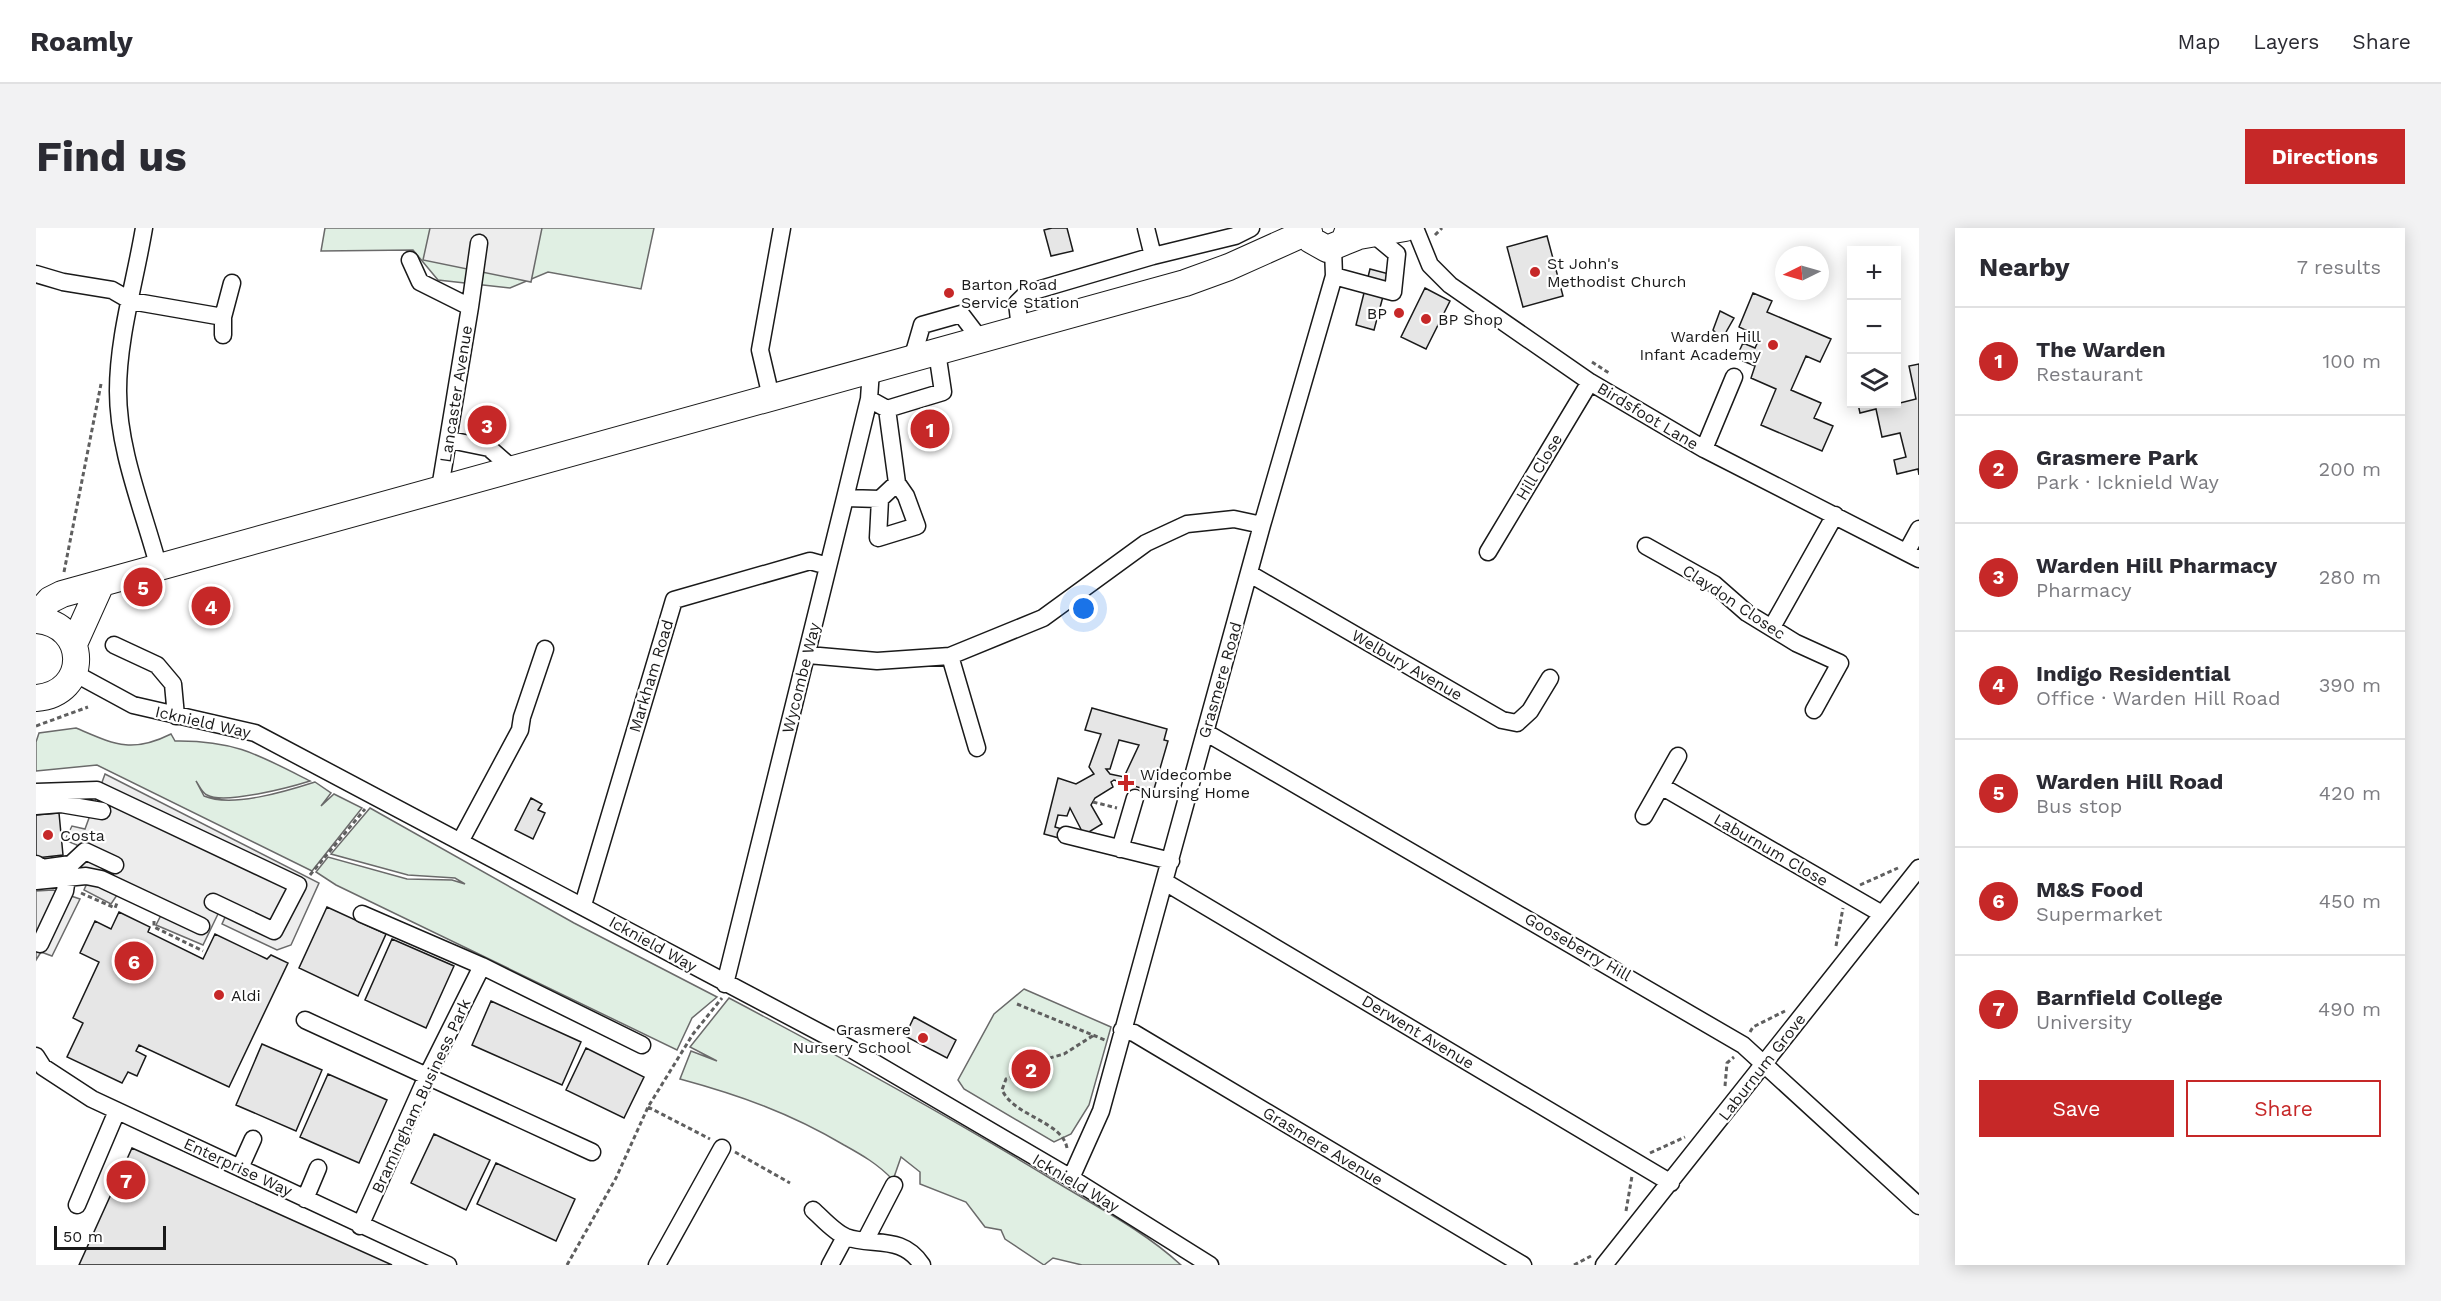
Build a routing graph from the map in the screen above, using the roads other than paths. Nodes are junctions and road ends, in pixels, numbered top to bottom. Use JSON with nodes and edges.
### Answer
{"nodes":[{"id":1,"x":144,"y":228,"type":"edge"},
{"id":2,"x":782,"y":228,"type":"edge"},
{"id":3,"x":1146,"y":228,"type":"edge"},
{"id":4,"x":1251,"y":228,"type":"edge"},
{"id":5,"x":1405,"y":228,"type":"edge"},
{"id":6,"x":1415,"y":228,"type":"edge"},
{"id":7,"x":1308,"y":230,"type":"edge"},
{"id":8,"x":1373,"y":234,"type":"junction"},
{"id":9,"x":1342,"y":239,"type":"edge"},
{"id":10,"x":479,"y":243,"type":"dead end"},
{"id":11,"x":1153,"y":256,"type":"junction"},
{"id":12,"x":410,"y":260,"type":"dead end"},
{"id":13,"x":36,"y":274,"type":"edge"},
{"id":14,"x":1334,"y":276,"type":"junction"},
{"id":15,"x":232,"y":283,"type":"dead end"},
{"id":16,"x":131,"y":302,"type":"junction"},
{"id":17,"x":470,"y":307,"type":"junction"},
{"id":18,"x":223,"y":317,"type":"junction"},
{"id":19,"x":1020,"y":328,"type":"junction"},
{"id":20,"x":224,"y":335,"type":"dead end"},
{"id":21,"x":980,"y":339,"type":"junction"},
{"id":22,"x":936,"y":351,"type":"junction"},
{"id":23,"x":909,"y":359,"type":"junction"},
{"id":24,"x":871,"y":370,"type":"junction"},
{"id":25,"x":1734,"y":377,"type":"dead end"},
{"id":26,"x":1590,"y":382,"type":"junction"},
{"id":27,"x":771,"y":397,"type":"junction"},
{"id":28,"x":869,"y":399,"type":"junction"},
{"id":29,"x":887,"y":409,"type":"junction"},
{"id":30,"x":450,"y":440,"type":"junction"},
{"id":31,"x":1704,"y":449,"type":"junction"},
{"id":32,"x":512,"y":468,"type":"junction"},
{"id":33,"x":897,"y":483,"type":"junction"},
{"id":34,"x":440,"y":488,"type":"junction"},
{"id":35,"x":845,"y":498,"type":"junction"},
{"id":36,"x":880,"y":499,"type":"junction"},
{"id":37,"x":1835,"y":515,"type":"junction"},
{"id":38,"x":1262,"y":525,"type":"junction"},
{"id":39,"x":1919,"y":529,"type":"edge"},
{"id":40,"x":1646,"y":546,"type":"dead end"},
{"id":41,"x":1488,"y":552,"type":"dead end"},
{"id":42,"x":1913,"y":555,"type":"edge"},
{"id":43,"x":158,"y":565,"type":"junction"},
{"id":44,"x":828,"y":566,"type":"junction"},
{"id":45,"x":1250,"y":574,"type":"junction"},
{"id":46,"x":101,"y":584,"type":"junction"},
{"id":47,"x":36,"y":618,"type":"edge"},
{"id":48,"x":1772,"y":627,"type":"junction"},
{"id":49,"x":74,"y":644,"type":"junction"},
{"id":50,"x":114,"y":645,"type":"dead end"},
{"id":51,"x":546,"y":649,"type":"dead end"},
{"id":52,"x":808,"y":655,"type":"junction"},
{"id":53,"x":950,"y":656,"type":"junction"},
{"id":54,"x":74,"y":674,"type":"junction"},
{"id":55,"x":1550,"y":678,"type":"dead end"},
{"id":56,"x":36,"y":698,"type":"edge"},
{"id":57,"x":1814,"y":710,"type":"dead end"},
{"id":58,"x":176,"y":716,"type":"junction"},
{"id":59,"x":1205,"y":732,"type":"junction"},
{"id":60,"x":976,"y":748,"type":"dead end"},
{"id":61,"x":1678,"y":756,"type":"dead end"},
{"id":62,"x":1660,"y":786,"type":"junction"},
{"id":63,"x":36,"y":792,"type":"edge"},
{"id":64,"x":1133,"y":805,"type":"road end"},
{"id":65,"x":36,"y":806,"type":"edge"},
{"id":66,"x":102,"y":811,"type":"dead end"},
{"id":67,"x":1644,"y":816,"type":"dead end"},
{"id":68,"x":1066,"y":835,"type":"dead end"},
{"id":69,"x":461,"y":840,"type":"junction"},
{"id":70,"x":1120,"y":849,"type":"junction"},
{"id":71,"x":1171,"y":861,"type":"junction"},
{"id":72,"x":36,"y":864,"type":"edge"},
{"id":73,"x":115,"y":865,"type":"dead end"},
{"id":74,"x":1918,"y":869,"type":"edge"},
{"id":75,"x":36,"y":881,"type":"edge"},
{"id":76,"x":74,"y":881,"type":"junction"},
{"id":77,"x":1165,"y":882,"type":"junction"},
{"id":78,"x":213,"y":902,"type":"dead end"},
{"id":79,"x":582,"y":905,"type":"junction"},
{"id":80,"x":362,"y":914,"type":"dead end"},
{"id":81,"x":1882,"y":914,"type":"junction"},
{"id":82,"x":201,"y":926,"type":"dead end"},
{"id":83,"x":40,"y":944,"type":"dead end"},
{"id":84,"x":482,"y":966,"type":"junction"},
{"id":85,"x":725,"y":984,"type":"junction"},
{"id":86,"x":305,"y":1020,"type":"dead end"},
{"id":87,"x":1120,"y":1037,"type":"junction"},
{"id":88,"x":642,"y":1045,"type":"dead end"},
{"id":89,"x":36,"y":1056,"type":"edge"},
{"id":90,"x":1764,"y":1062,"type":"junction"},
{"id":91,"x":427,"y":1077,"type":"junction"},
{"id":92,"x":117,"y":1111,"type":"junction"},
{"id":93,"x":253,"y":1139,"type":"dead end"},
{"id":94,"x":722,"y":1148,"type":"dead end"},
{"id":95,"x":592,"y":1152,"type":"dead end"},
{"id":96,"x":240,"y":1168,"type":"junction"},
{"id":97,"x":318,"y":1168,"type":"dead end"},
{"id":98,"x":1071,"y":1178,"type":"junction"},
{"id":99,"x":1671,"y":1183,"type":"junction"},
{"id":100,"x":894,"y":1185,"type":"dead end"},
{"id":101,"x":305,"y":1199,"type":"junction"},
{"id":102,"x":77,"y":1205,"type":"dead end"},
{"id":103,"x":1919,"y":1206,"type":"edge"},
{"id":104,"x":813,"y":1210,"type":"dead end"},
{"id":105,"x":360,"y":1226,"type":"junction"},
{"id":106,"x":845,"y":1237,"type":"junction"},
{"id":107,"x":866,"y":1239,"type":"junction"},
{"id":108,"x":448,"y":1265,"type":"edge"},
{"id":109,"x":657,"y":1265,"type":"edge"},
{"id":110,"x":830,"y":1265,"type":"edge"},
{"id":111,"x":922,"y":1265,"type":"edge"},
{"id":112,"x":1210,"y":1265,"type":"edge"},
{"id":113,"x":1523,"y":1265,"type":"edge"},
{"id":114,"x":1604,"y":1265,"type":"edge"}],
"edges":[{"from":1,"to":16,"type":"street"},
{"from":2,"to":27,"type":"street"},
{"from":3,"to":11,"type":"street"},
{"from":4,"to":11,"type":"street"},
{"from":5,"to":8,"type":"highway"},
{"from":6,"to":26,"type":"street","name":"Birdsfoot Lane"},
{"from":7,"to":9,"type":"highway"},
{"from":7,"to":19,"type":"highway"},
{"from":8,"to":9,"type":"highway"},
{"from":8,"to":14,"type":"street"},
{"from":9,"to":14,"type":"street","name":"Grasmere Road"},
{"from":10,"to":17,"type":"street"},
{"from":11,"to":19,"type":"street"},
{"from":12,"to":17,"type":"street","name":"Lancaster Avenue"},
{"from":13,"to":16,"type":"street"},
{"from":14,"to":38,"type":"street","name":"Grasmere Road"},
{"from":15,"to":18,"type":"street"},
{"from":16,"to":18,"type":"street"},
{"from":16,"to":43,"type":"street"},
{"from":17,"to":30,"type":"street","name":"Lancaster Avenue"},
{"from":18,"to":20,"type":"street"},
{"from":19,"to":21,"type":"highway"},
{"from":21,"to":22,"type":"highway"},
{"from":21,"to":23,"type":"street"},
{"from":22,"to":23,"type":"highway"},
{"from":22,"to":29,"type":"street"},
{"from":23,"to":24,"type":"highway"},
{"from":24,"to":27,"type":"highway"},
{"from":24,"to":28,"type":"street","name":"Wycombe Way"},
{"from":25,"to":31,"type":"street"},
{"from":26,"to":31,"type":"street","name":"Birdsfoot Lane"},
{"from":26,"to":41,"type":"street","name":"Hill Close"},
{"from":27,"to":32,"type":"highway"},
{"from":28,"to":29,"type":"street"},
{"from":28,"to":35,"type":"street","name":"Wycombe Way"},
{"from":29,"to":33,"type":"street"},
{"from":30,"to":32,"type":"street"},
{"from":30,"to":34,"type":"street","name":"Lancaster Avenue"},
{"from":31,"to":37,"type":"street","name":"Birdsfoot Lane"},
{"from":32,"to":34,"type":"highway"},
{"from":33,"to":36,"type":"street"},
{"from":33,"to":36,"type":"street"},
{"from":34,"to":43,"type":"highway"},
{"from":35,"to":36,"type":"street"},
{"from":35,"to":44,"type":"street","name":"Wycombe Way"},
{"from":37,"to":42,"type":"street","name":"Birdsfoot Lane"},
{"from":37,"to":48,"type":"street"},
{"from":38,"to":45,"type":"street","name":"Grasmere Road"},
{"from":38,"to":53,"type":"street"},
{"from":39,"to":42,"type":"street"},
{"from":40,"to":48,"type":"street","name":"Claydon Closec"},
{"from":43,"to":46,"type":"highway"},
{"from":44,"to":52,"type":"street","name":"Wycombe Way"},
{"from":44,"to":79,"type":"street","name":"Markham Road"},
{"from":45,"to":55,"type":"street","name":"Welbury Avenue"},
{"from":45,"to":59,"type":"street","name":"Grasmere Road"},
{"from":46,"to":47,"type":"highway"},
{"from":46,"to":49,"type":"highway"},
{"from":47,"to":49,"type":"highway"},
{"from":48,"to":57,"type":"street","name":"Claydon Closec"},
{"from":49,"to":54,"type":"highway"},
{"from":50,"to":58,"type":"street"},
{"from":51,"to":69,"type":"street"},
{"from":52,"to":53,"type":"street"},
{"from":52,"to":85,"type":"street","name":"Wycombe Way"},
{"from":53,"to":60,"type":"street"},
{"from":54,"to":56,"type":"highway"},
{"from":54,"to":58,"type":"street","name":"Icknield Way"},
{"from":58,"to":69,"type":"street","name":"Icknield Way"},
{"from":59,"to":71,"type":"street","name":"Grasmere Road"},
{"from":59,"to":90,"type":"street","name":"Gooseberry Hill"},
{"from":61,"to":62,"type":"street"},
{"from":62,"to":67,"type":"street"},
{"from":62,"to":81,"type":"street","name":"Laburnum Close"},
{"from":63,"to":78,"type":"street"},
{"from":64,"to":70,"type":"street"},
{"from":65,"to":66,"type":"street"},
{"from":68,"to":70,"type":"street"},
{"from":69,"to":79,"type":"street","name":"Icknield Way"},
{"from":70,"to":71,"type":"street"},
{"from":71,"to":77,"type":"street","name":"Grasmere Road"},
{"from":72,"to":73,"type":"street"},
{"from":74,"to":81,"type":"street","name":"Laburnum Grove"},
{"from":75,"to":76,"type":"street"},
{"from":76,"to":82,"type":"street"},
{"from":76,"to":83,"type":"street"},
{"from":77,"to":87,"type":"street","name":"Grasmere Road"},
{"from":77,"to":99,"type":"street","name":"Derwent Avenue"},
{"from":79,"to":85,"type":"street","name":"Icknield Way"},
{"from":80,"to":84,"type":"street"},
{"from":81,"to":90,"type":"street","name":"Laburnum Grove"},
{"from":84,"to":88,"type":"street"},
{"from":84,"to":91,"type":"street","name":"Bramingham Business Park"},
{"from":85,"to":98,"type":"street","name":"Icknield Way"},
{"from":86,"to":91,"type":"street"},
{"from":87,"to":98,"type":"street","name":"Grasmere Road"},
{"from":87,"to":113,"type":"street","name":"Grasmere Avenue"},
{"from":89,"to":92,"type":"street","name":"Enterprise Way"},
{"from":90,"to":99,"type":"street","name":"Laburnum Grove"},
{"from":90,"to":103,"type":"street","name":"Gooseberry Hill"},
{"from":91,"to":95,"type":"street"},
{"from":91,"to":105,"type":"street","name":"Bramingham Business Park"},
{"from":92,"to":96,"type":"street","name":"Enterprise Way"},
{"from":92,"to":102,"type":"street"},
{"from":93,"to":96,"type":"street"},
{"from":94,"to":109,"type":"street"},
{"from":96,"to":101,"type":"street","name":"Enterprise Way"},
{"from":97,"to":101,"type":"street"},
{"from":98,"to":112,"type":"street","name":"Icknield Way"},
{"from":99,"to":114,"type":"street","name":"Laburnum Grove"},
{"from":100,"to":107,"type":"street"},
{"from":101,"to":105,"type":"street","name":"Enterprise Way"},
{"from":104,"to":106,"type":"street"},
{"from":105,"to":108,"type":"street","name":"Enterprise Way"},
{"from":106,"to":107,"type":"street"},
{"from":106,"to":110,"type":"street"},
{"from":107,"to":111,"type":"street"}]}
